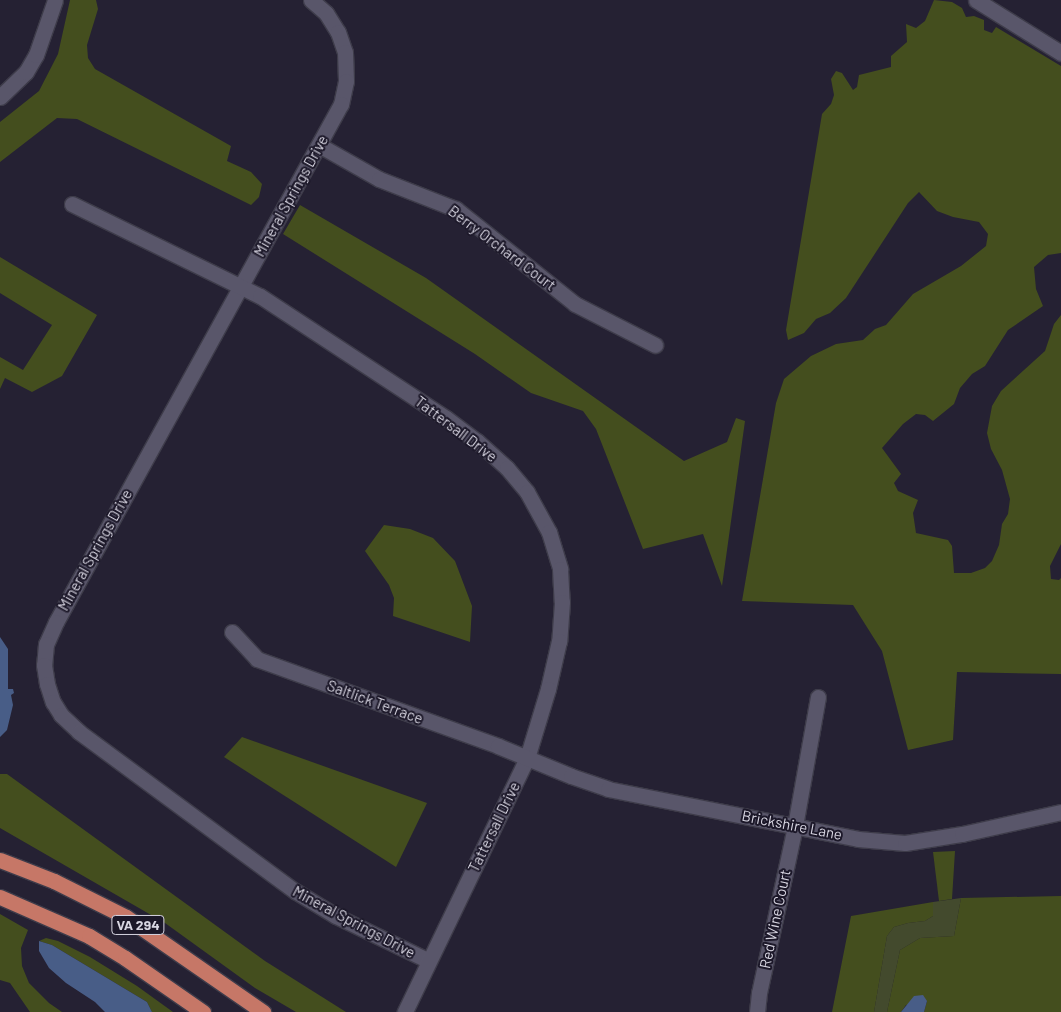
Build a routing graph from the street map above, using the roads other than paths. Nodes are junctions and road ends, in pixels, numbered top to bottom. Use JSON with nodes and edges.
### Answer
{"nodes":[{"id":1,"x":54,"y":0,"type":"edge"},
{"id":2,"x":311,"y":0,"type":"edge"},
{"id":3,"x":978,"y":0,"type":"edge"},
{"id":4,"x":1061,"y":53,"type":"edge"},
{"id":5,"x":0,"y":97,"type":"edge"},
{"id":6,"x":318,"y":145,"type":"junction"},
{"id":7,"x":72,"y":204,"type":"dead end"},
{"id":8,"x":242,"y":286,"type":"junction"},
{"id":9,"x":655,"y":345,"type":"dead end"},
{"id":10,"x":232,"y":632,"type":"dead end"},
{"id":11,"x":818,"y":697,"type":"dead end"},
{"id":12,"x":527,"y":758,"type":"junction"},
{"id":13,"x":1061,"y":812,"type":"edge"},
{"id":14,"x":795,"y":826,"type":"junction"},
{"id":15,"x":0,"y":860,"type":"edge"},
{"id":16,"x":0,"y":897,"type":"edge"},
{"id":17,"x":429,"y":962,"type":"junction"},
{"id":18,"x":203,"y":1012,"type":"edge"},
{"id":19,"x":263,"y":1012,"type":"edge"},
{"id":20,"x":405,"y":1012,"type":"edge"},
{"id":21,"x":758,"y":1012,"type":"edge"}],
"edges":[{"from":1,"to":5,"type":"street"},
{"from":2,"to":6,"type":"street","name":"Mineral Springs Drive"},
{"from":3,"to":4,"type":"street"},
{"from":6,"to":8,"type":"street","name":"Mineral Springs Drive"},
{"from":6,"to":9,"type":"street","name":"Berry Orchard Court"},
{"from":7,"to":8,"type":"street","name":"Tattersall Drive"},
{"from":8,"to":12,"type":"street","name":"Tattersall Drive"},
{"from":8,"to":17,"type":"street","name":"Mineral Springs Drive"},
{"from":10,"to":12,"type":"street","name":"Saltlick Terrace"},
{"from":11,"to":14,"type":"street","name":"Red Wine Court"},
{"from":12,"to":14,"type":"street","name":"Brickshire Lane"},
{"from":12,"to":17,"type":"street","name":"Tattersall Drive"},
{"from":13,"to":14,"type":"street","name":"Brickshire Lane"},
{"from":14,"to":21,"type":"street","name":"Red Wine Court"},
{"from":15,"to":19,"type":"highway","number":"VA 294"},
{"from":16,"to":18,"type":"highway","number":"VA 294"},
{"from":17,"to":20,"type":"street","name":"Tattersall Drive"}]}
